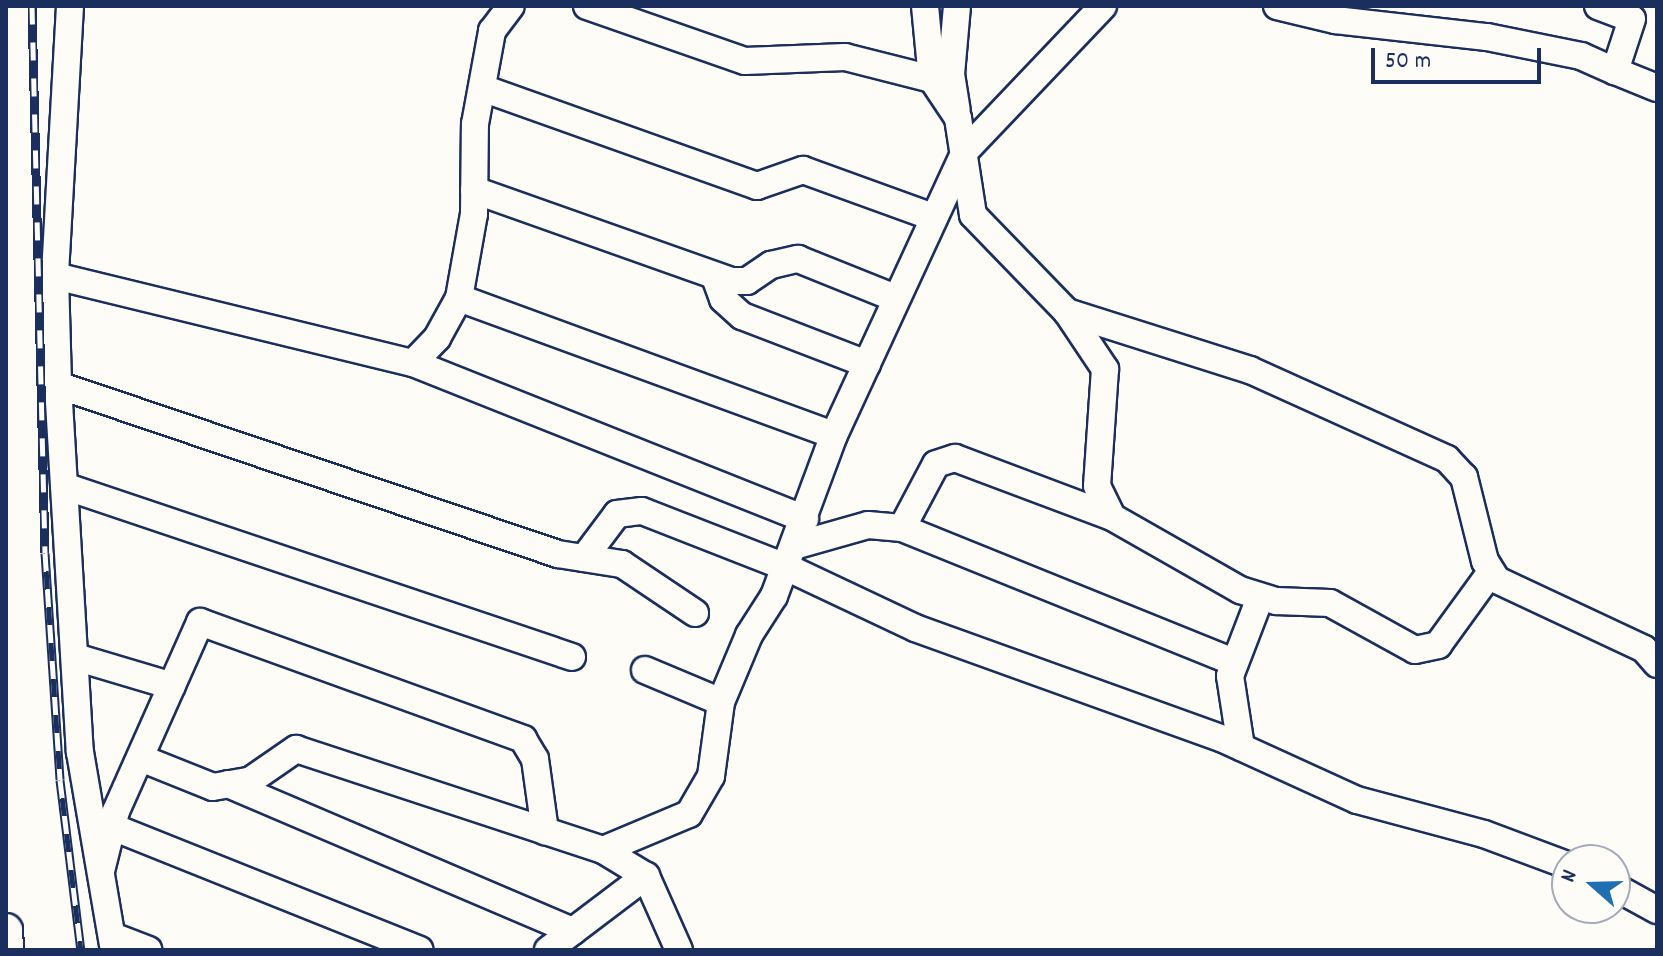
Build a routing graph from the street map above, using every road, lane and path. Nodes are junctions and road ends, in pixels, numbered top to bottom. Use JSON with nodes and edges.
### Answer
{"nodes":[{"id":1,"x":70,"y":6,"type":"edge"},
{"id":2,"x":511,"y":6,"type":"edge"},
{"id":3,"x":587,"y":6,"type":"edge"},
{"id":4,"x":925,"y":6,"type":"edge"},
{"id":5,"x":957,"y":6,"type":"edge"},
{"id":6,"x":1103,"y":6,"type":"edge"},
{"id":7,"x":1277,"y":6,"type":"edge"},
{"id":8,"x":1598,"y":6,"type":"edge"},
{"id":9,"x":1636,"y":13,"type":"edge"},
{"id":10,"x":1615,"y":71,"type":"junction"},
{"id":11,"x":932,"y":79,"type":"junction"},
{"id":12,"x":482,"y":88,"type":"junction"},
{"id":13,"x":1657,"y":88,"type":"edge"},
{"id":14,"x":958,"y":118,"type":"junction"},
{"id":15,"x":965,"y":151,"type":"junction"},
{"id":16,"x":474,"y":190,"type":"junction"},
{"id":17,"x":933,"y":217,"type":"junction"},
{"id":18,"x":55,"y":276,"type":"junction"},
{"id":19,"x":715,"y":277,"type":"junction"},
{"id":20,"x":459,"y":298,"type":"junction"},
{"id":21,"x":895,"y":298,"type":"junction"},
{"id":22,"x":1067,"y":312,"type":"junction"},
{"id":23,"x":413,"y":363,"type":"junction"},
{"id":24,"x":867,"y":364,"type":"junction"},
{"id":25,"x":58,"y":385,"type":"junction"},
{"id":26,"x":834,"y":435,"type":"junction"},
{"id":27,"x":64,"y":486,"type":"junction"},
{"id":28,"x":1112,"y":517,"type":"junction"},
{"id":29,"x":805,"y":519,"type":"junction"},
{"id":30,"x":902,"y":528,"type":"junction"},
{"id":31,"x":790,"y":557,"type":"junction"},
{"id":32,"x":584,"y":558,"type":"junction"},
{"id":33,"x":1491,"y":572,"type":"junction"},
{"id":34,"x":1260,"y":598,"type":"junction"},
{"id":35,"x":695,"y":613,"type":"dead end"},
{"id":36,"x":75,"y":657,"type":"junction"},
{"id":37,"x":572,"y":657,"type":"dead end"},
{"id":38,"x":1233,"y":662,"type":"junction"},
{"id":39,"x":1657,"y":664,"type":"edge"},
{"id":40,"x":645,"y":670,"type":"dead end"},
{"id":41,"x":172,"y":686,"type":"junction"},
{"id":42,"x":721,"y":702,"type":"junction"},
{"id":43,"x":1241,"y":747,"type":"junction"},
{"id":44,"x":143,"y":759,"type":"junction"},
{"id":45,"x":228,"y":784,"type":"junction"},
{"id":46,"x":115,"y":828,"type":"junction"},
{"id":47,"x":545,"y":831,"type":"junction"},
{"id":48,"x":603,"y":850,"type":"junction"},
{"id":49,"x":1551,"y":859,"type":"edge"},
{"id":50,"x":646,"y":876,"type":"junction"},
{"id":51,"x":99,"y":878,"type":"junction"},
{"id":52,"x":1631,"y":896,"type":"edge"},
{"id":53,"x":1657,"y":910,"type":"edge"},
{"id":54,"x":6,"y":930,"type":"edge"},
{"id":55,"x":573,"y":931,"type":"junction"},
{"id":56,"x":113,"y":943,"type":"edge"},
{"id":57,"x":7,"y":950,"type":"edge"},
{"id":58,"x":148,"y":950,"type":"edge"},
{"id":59,"x":420,"y":950,"type":"edge"},
{"id":60,"x":548,"y":950,"type":"edge"},
{"id":61,"x":679,"y":950,"type":"edge"}],
"edges":[{"from":1,"to":18,"type":"street"},
{"from":2,"to":12,"type":"street"},
{"from":3,"to":11,"type":"street"},
{"from":4,"to":11,"type":"street"},
{"from":5,"to":14,"type":"street"},
{"from":6,"to":15,"type":"street"},
{"from":7,"to":10,"type":"street"},
{"from":8,"to":9,"type":"street"},
{"from":9,"to":10,"type":"street"},
{"from":10,"to":13,"type":"street"},
{"from":11,"to":14,"type":"street"},
{"from":12,"to":16,"type":"street"},
{"from":12,"to":17,"type":"street"},
{"from":14,"to":15,"type":"street"},
{"from":15,"to":17,"type":"street"},
{"from":15,"to":22,"type":"street"},
{"from":16,"to":19,"type":"street"},
{"from":16,"to":20,"type":"street"},
{"from":17,"to":21,"type":"street"},
{"from":18,"to":23,"type":"street"},
{"from":18,"to":25,"type":"street"},
{"from":19,"to":21,"type":"street"},
{"from":19,"to":24,"type":"street"},
{"from":20,"to":23,"type":"street"},
{"from":20,"to":26,"type":"street"},
{"from":21,"to":24,"type":"street"},
{"from":22,"to":28,"type":"street"},
{"from":22,"to":33,"type":"street"},
{"from":23,"to":29,"type":"street"},
{"from":24,"to":26,"type":"street"},
{"from":25,"to":27,"type":"street"},
{"from":25,"to":32,"type":"street"},
{"from":26,"to":29,"type":"street"},
{"from":27,"to":36,"type":"street"},
{"from":27,"to":37,"type":"street"},
{"from":28,"to":30,"type":"street"},
{"from":28,"to":34,"type":"street"},
{"from":29,"to":31,"type":"street"},
{"from":30,"to":31,"type":"street"},
{"from":30,"to":38,"type":"street"},
{"from":31,"to":32,"type":"street"},
{"from":31,"to":42,"type":"street"},
{"from":31,"to":43,"type":"street"},
{"from":32,"to":35,"type":"street"},
{"from":33,"to":34,"type":"street"},
{"from":33,"to":39,"type":"street"},
{"from":34,"to":38,"type":"street"},
{"from":36,"to":41,"type":"street"},
{"from":36,"to":51,"type":"street"},
{"from":38,"to":43,"type":"street"},
{"from":40,"to":42,"type":"street"},
{"from":41,"to":44,"type":"street"},
{"from":41,"to":47,"type":"street"},
{"from":42,"to":48,"type":"street"},
{"from":43,"to":49,"type":"street"},
{"from":44,"to":45,"type":"street"},
{"from":44,"to":46,"type":"street"},
{"from":45,"to":47,"type":"street"},
{"from":45,"to":55,"type":"street"},
{"from":46,"to":51,"type":"street"},
{"from":46,"to":59,"type":"street"},
{"from":47,"to":48,"type":"street"},
{"from":48,"to":50,"type":"street"},
{"from":50,"to":55,"type":"street"},
{"from":50,"to":61,"type":"street"},
{"from":51,"to":56,"type":"street"},
{"from":52,"to":53,"type":"street"},
{"from":54,"to":57,"type":"street"},
{"from":55,"to":60,"type":"street"},
{"from":56,"to":58,"type":"street"}]}
